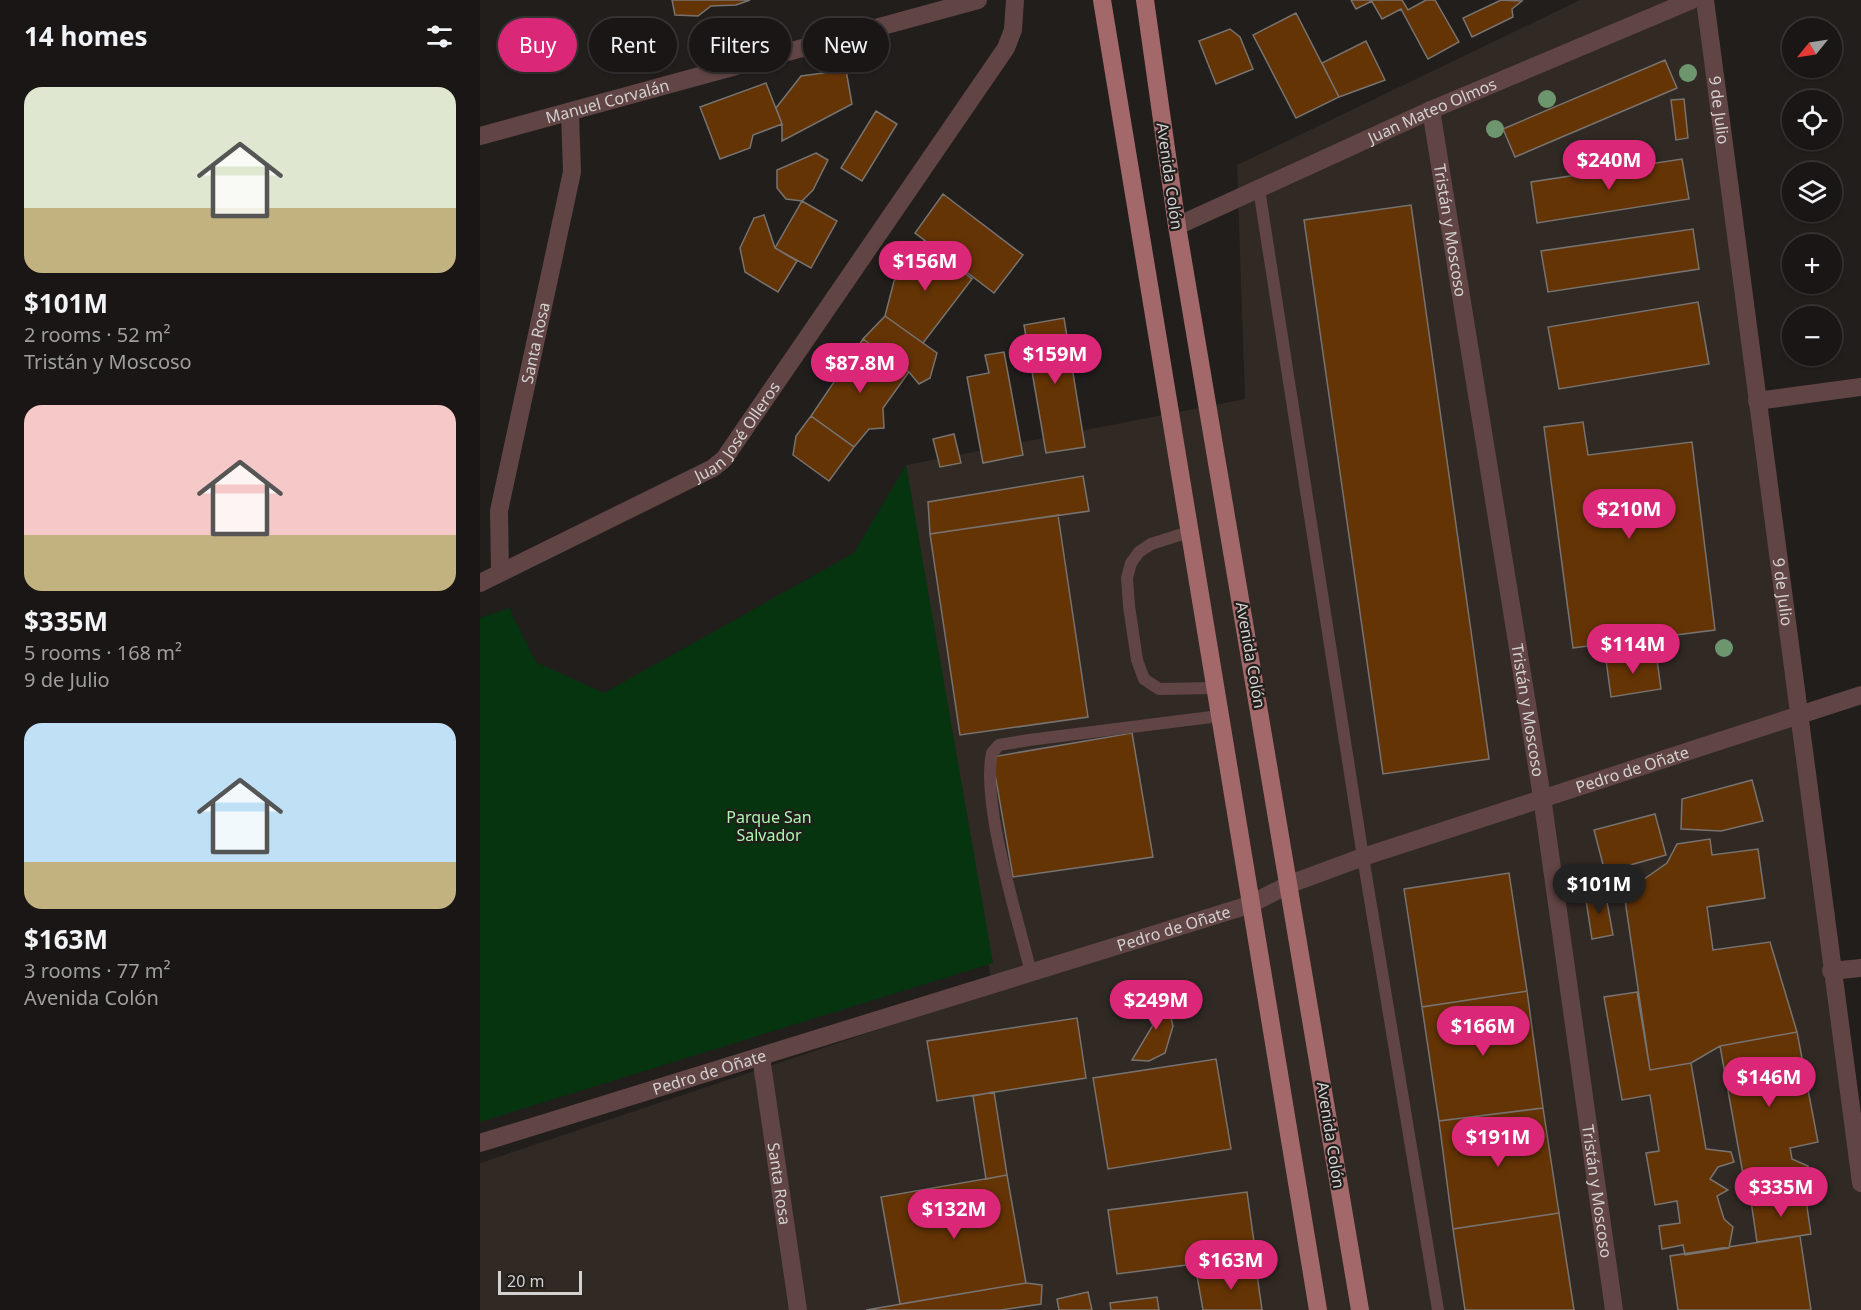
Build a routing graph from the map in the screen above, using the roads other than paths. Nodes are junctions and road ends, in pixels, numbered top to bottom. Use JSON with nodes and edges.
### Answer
{"nodes":[{"id":1,"x":978,"y":0,"type":"edge"},
{"id":2,"x":1016,"y":0,"type":"edge"},
{"id":3,"x":1102,"y":0,"type":"edge"},
{"id":4,"x":1145,"y":0,"type":"edge"},
{"id":5,"x":1692,"y":0,"type":"edge"},
{"id":6,"x":1705,"y":0,"type":"edge"},
{"id":7,"x":1431,"y":110,"type":"junction"},
{"id":8,"x":570,"y":113,"type":"junction"},
{"id":9,"x":480,"y":136,"type":"edge"},
{"id":10,"x":1259,"y":189,"type":"junction"},
{"id":11,"x":1177,"y":226,"type":"junction"},
{"id":12,"x":1861,"y":387,"type":"edge"},
{"id":13,"x":1757,"y":401,"type":"junction"},
{"id":14,"x":1189,"y":532,"type":"junction"},
{"id":15,"x":500,"y":573,"type":"junction"},
{"id":16,"x":480,"y":584,"type":"edge"},
{"id":17,"x":1214,"y":688,"type":"junction"},
{"id":18,"x":1861,"y":695,"type":"edge"},
{"id":19,"x":1798,"y":714,"type":"junction"},
{"id":20,"x":1219,"y":716,"type":"junction"},
{"id":21,"x":1542,"y":797,"type":"junction"},
{"id":22,"x":1363,"y":857,"type":"junction"},
{"id":23,"x":1290,"y":885,"type":"junction"},
{"id":24,"x":1249,"y":905,"type":"junction"},
{"id":25,"x":1861,"y":968,"type":"edge"},
{"id":26,"x":1832,"y":971,"type":"junction"},
{"id":27,"x":1031,"y":973,"type":"junction"},
{"id":28,"x":761,"y":1057,"type":"junction"},
{"id":29,"x":480,"y":1143,"type":"edge"},
{"id":30,"x":1861,"y":1179,"type":"edge"},
{"id":31,"x":798,"y":1310,"type":"edge"},
{"id":32,"x":1318,"y":1310,"type":"edge"},
{"id":33,"x":1360,"y":1310,"type":"edge"},
{"id":34,"x":1438,"y":1310,"type":"edge"},
{"id":35,"x":1614,"y":1310,"type":"edge"}],
"edges":[{"from":1,"to":8,"type":"street","name":"Manuel Corvalán"},
{"from":2,"to":15,"type":"street","name":"Juan José Olleros"},
{"from":3,"to":14,"type":"main road"},
{"from":4,"to":11,"type":"main road","name":"Avenida Colón"},
{"from":5,"to":7,"type":"street","name":"Juan Mateo Olmos"},
{"from":6,"to":13,"type":"street","name":"9 de Julio"},
{"from":7,"to":10,"type":"street","name":"Juan Mateo Olmos"},
{"from":7,"to":21,"type":"street","name":"Tristán y Moscoso"},
{"from":8,"to":9,"type":"street","name":"Manuel Corvalán"},
{"from":8,"to":15,"type":"street","name":"Santa Rosa"},
{"from":10,"to":11,"type":"street","name":"Juan Mateo Olmos"},
{"from":10,"to":22,"type":"lane"},
{"from":11,"to":23,"type":"main road","name":"Avenida Colón"},
{"from":12,"to":13,"type":"street"},
{"from":13,"to":19,"type":"street","name":"9 de Julio"},
{"from":14,"to":17,"type":"main road"},
{"from":14,"to":17,"type":"lane"},
{"from":15,"to":16,"type":"street","name":"Juan José Olleros"},
{"from":17,"to":20,"type":"main road"},
{"from":18,"to":19,"type":"street","name":"Pedro de Oñate"},
{"from":19,"to":21,"type":"street","name":"Pedro de Oñate"},
{"from":19,"to":26,"type":"street","name":"9 de Julio"},
{"from":20,"to":24,"type":"main road"},
{"from":20,"to":27,"type":"lane"},
{"from":21,"to":22,"type":"street","name":"Pedro de Oñate"},
{"from":21,"to":35,"type":"street","name":"Tristán y Moscoso"},
{"from":22,"to":23,"type":"street","name":"Pedro de Oñate"},
{"from":22,"to":34,"type":"lane"},
{"from":23,"to":24,"type":"street","name":"Pedro de Oñate"},
{"from":23,"to":33,"type":"main road","name":"Avenida Colón"},
{"from":24,"to":27,"type":"street","name":"Pedro de Oñate"},
{"from":24,"to":32,"type":"main road"},
{"from":25,"to":26,"type":"street"},
{"from":26,"to":30,"type":"street","name":"9 de Julio"},
{"from":27,"to":28,"type":"street","name":"Pedro de Oñate"},
{"from":28,"to":29,"type":"street","name":"Pedro de Oñate"},
{"from":28,"to":31,"type":"street","name":"Santa Rosa"}]}
